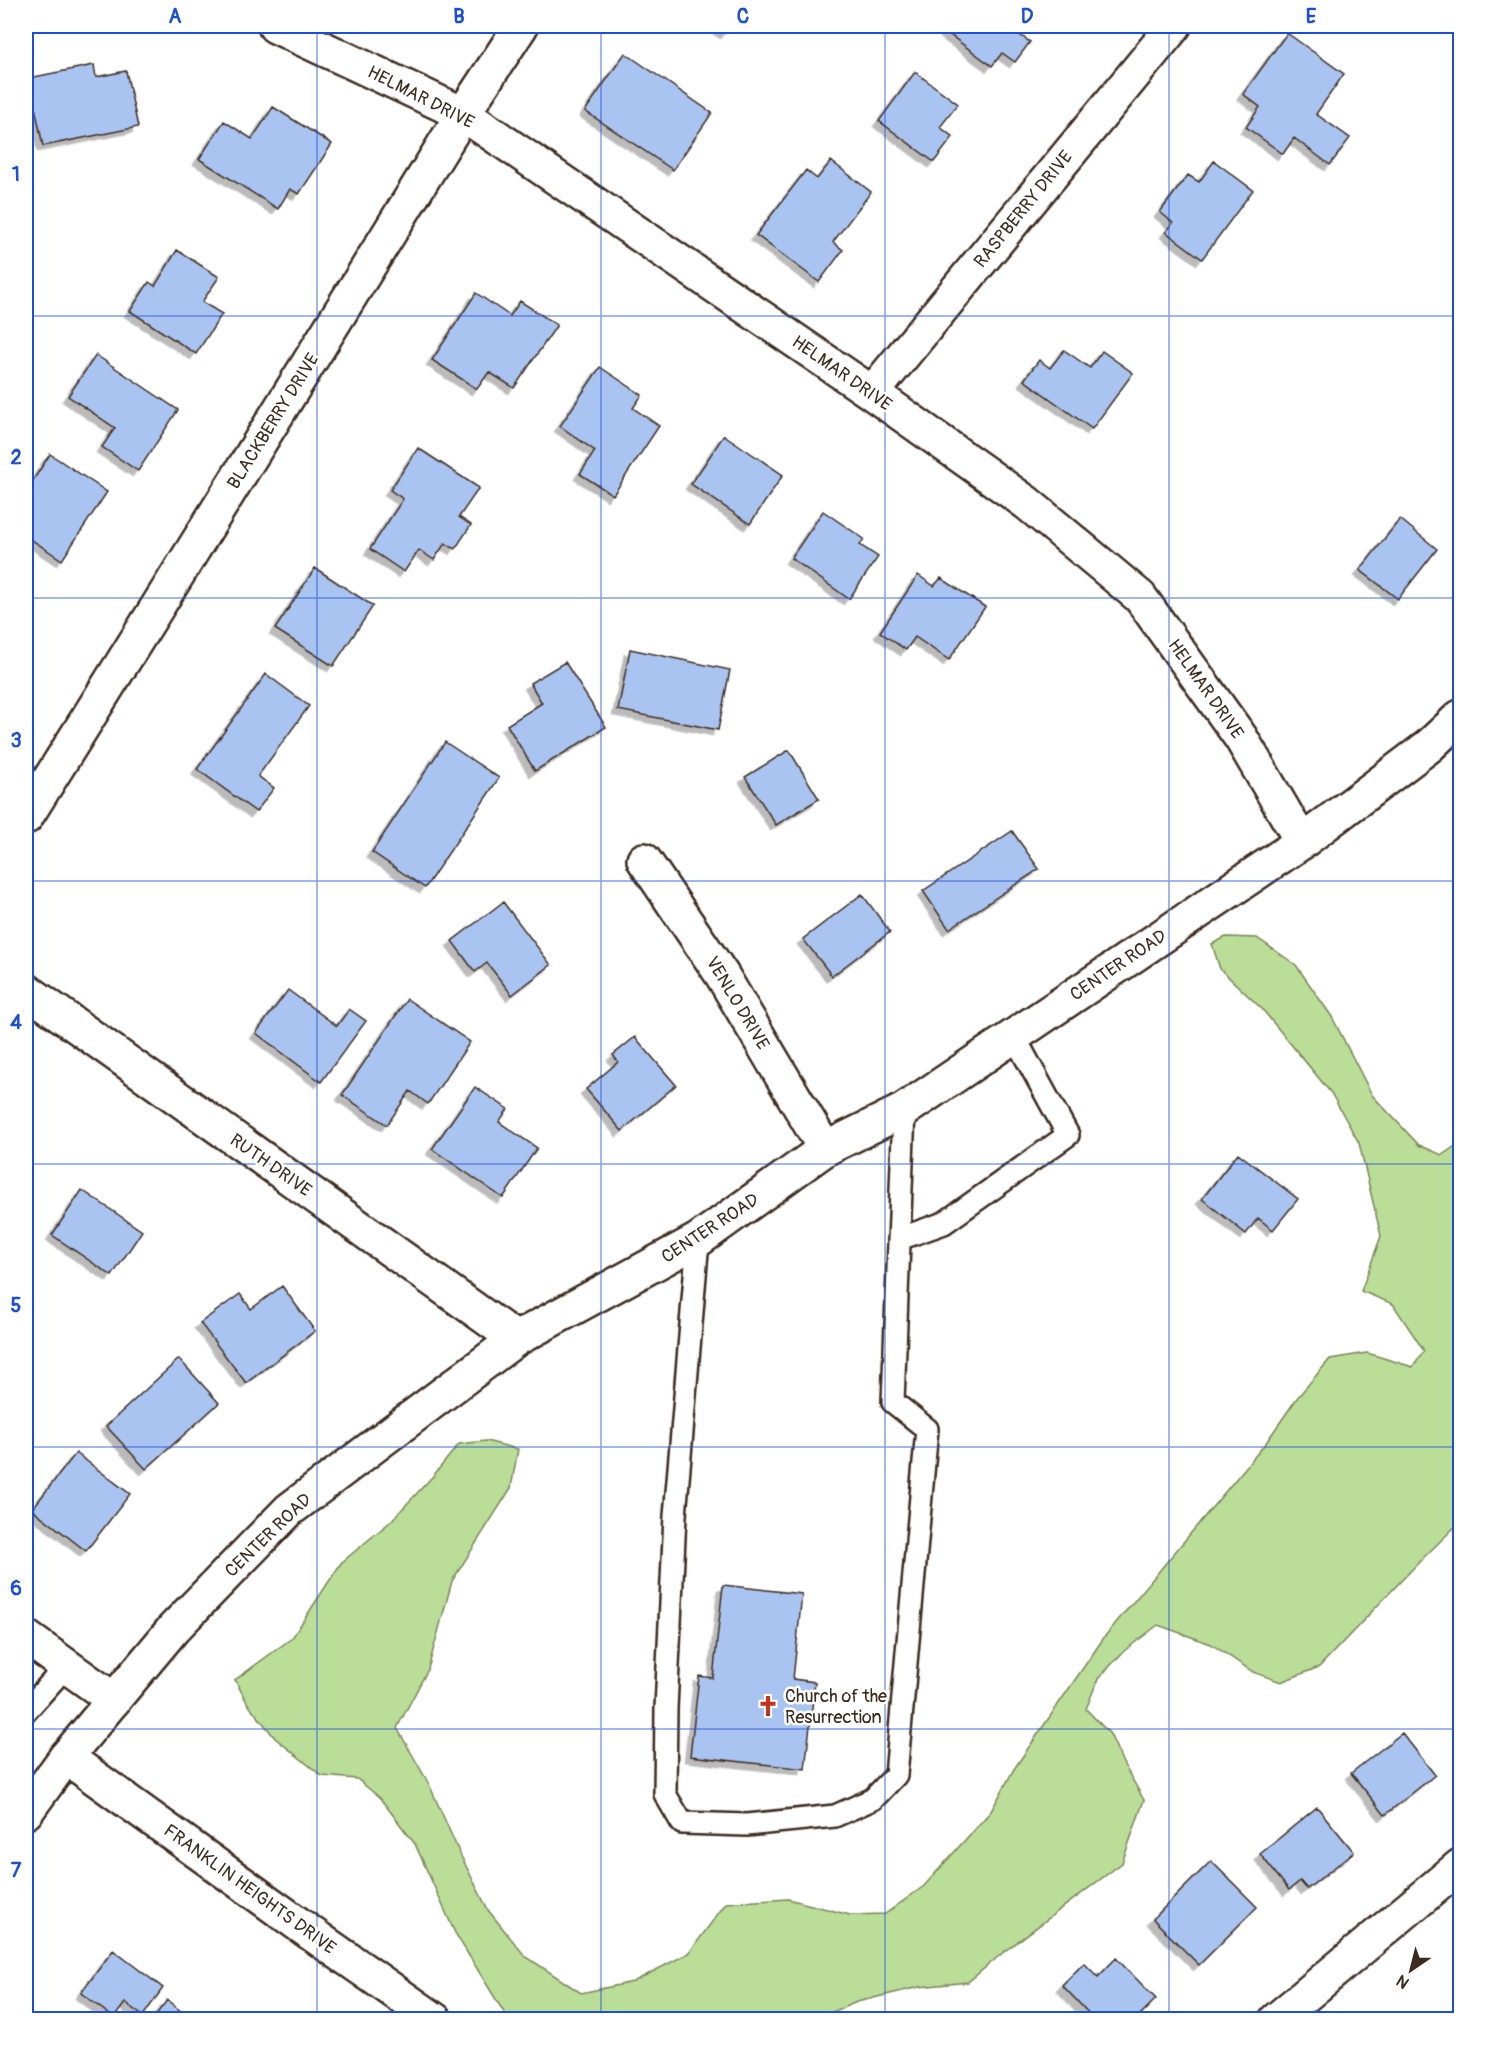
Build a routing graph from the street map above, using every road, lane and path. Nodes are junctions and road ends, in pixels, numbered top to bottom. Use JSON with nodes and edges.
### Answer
{"nodes":[{"id":1,"x":275,"y":26,"type":"edge"},
{"id":2,"x":521,"y":26,"type":"edge"},
{"id":3,"x":1174,"y":26,"type":"edge"},
{"id":4,"x":463,"y":114,"type":"junction"},
{"id":5,"x":872,"y":393,"type":"junction"},
{"id":6,"x":1461,"y":717,"type":"edge"},
{"id":7,"x":26,"y":816,"type":"edge"},
{"id":8,"x":1302,"y":842,"type":"junction"},
{"id":9,"x":644,"y":860,"type":"dead end"},
{"id":10,"x":26,"y":990,"type":"edge"},
{"id":11,"x":1014,"y":1036,"type":"junction"},
{"id":12,"x":904,"y":1110,"type":"junction"},
{"id":13,"x":825,"y":1149,"type":"junction"},
{"id":14,"x":899,"y":1239,"type":"junction"},
{"id":15,"x":698,"y":1240,"type":"junction"},
{"id":16,"x":516,"y":1339,"type":"junction"},
{"id":17,"x":26,"y":1637,"type":"edge"},
{"id":18,"x":66,"y":1666,"type":"junction"},
{"id":19,"x":114,"y":1700,"type":"junction"},
{"id":20,"x":26,"y":1711,"type":"edge"},
{"id":21,"x":66,"y":1757,"type":"junction"},
{"id":22,"x":26,"y":1812,"type":"edge"},
{"id":23,"x":1461,"y":1866,"type":"edge"},
{"id":24,"x":435,"y":2019,"type":"edge"},
{"id":25,"x":1276,"y":2019,"type":"edge"}],
"edges":[{"from":1,"to":4,"type":"street","name":"HELMAR DRIVE"},
{"from":2,"to":4,"type":"street","name":"BLACKBERRY DRIVE"},
{"from":3,"to":5,"type":"street","name":"RASPBERRY DRIVE"},
{"from":4,"to":5,"type":"street","name":"HELMAR DRIVE"},
{"from":4,"to":7,"type":"street","name":"BLACKBERRY DRIVE"},
{"from":5,"to":8,"type":"street","name":"HELMAR DRIVE"},
{"from":6,"to":8,"type":"street","name":"CENTER ROAD"},
{"from":8,"to":11,"type":"street","name":"CENTER ROAD"},
{"from":9,"to":13,"type":"street","name":"VENLO DRIVE"},
{"from":10,"to":16,"type":"street","name":"RUTH DRIVE"},
{"from":11,"to":12,"type":"street","name":"CENTER ROAD"},
{"from":11,"to":14,"type":"lane"},
{"from":12,"to":13,"type":"street","name":"CENTER ROAD"},
{"from":12,"to":14,"type":"lane"},
{"from":13,"to":15,"type":"street","name":"CENTER ROAD"},
{"from":14,"to":15,"type":"lane"},
{"from":15,"to":16,"type":"street","name":"CENTER ROAD"},
{"from":16,"to":19,"type":"street","name":"CENTER ROAD"},
{"from":17,"to":18,"type":"street"},
{"from":18,"to":19,"type":"street"},
{"from":18,"to":20,"type":"lane"},
{"from":19,"to":21,"type":"street","name":"CENTER ROAD"},
{"from":21,"to":22,"type":"street","name":"CENTER ROAD"},
{"from":21,"to":24,"type":"street","name":"FRANKLIN HEIGHTS DRIVE"},
{"from":23,"to":25,"type":"street"}]}
